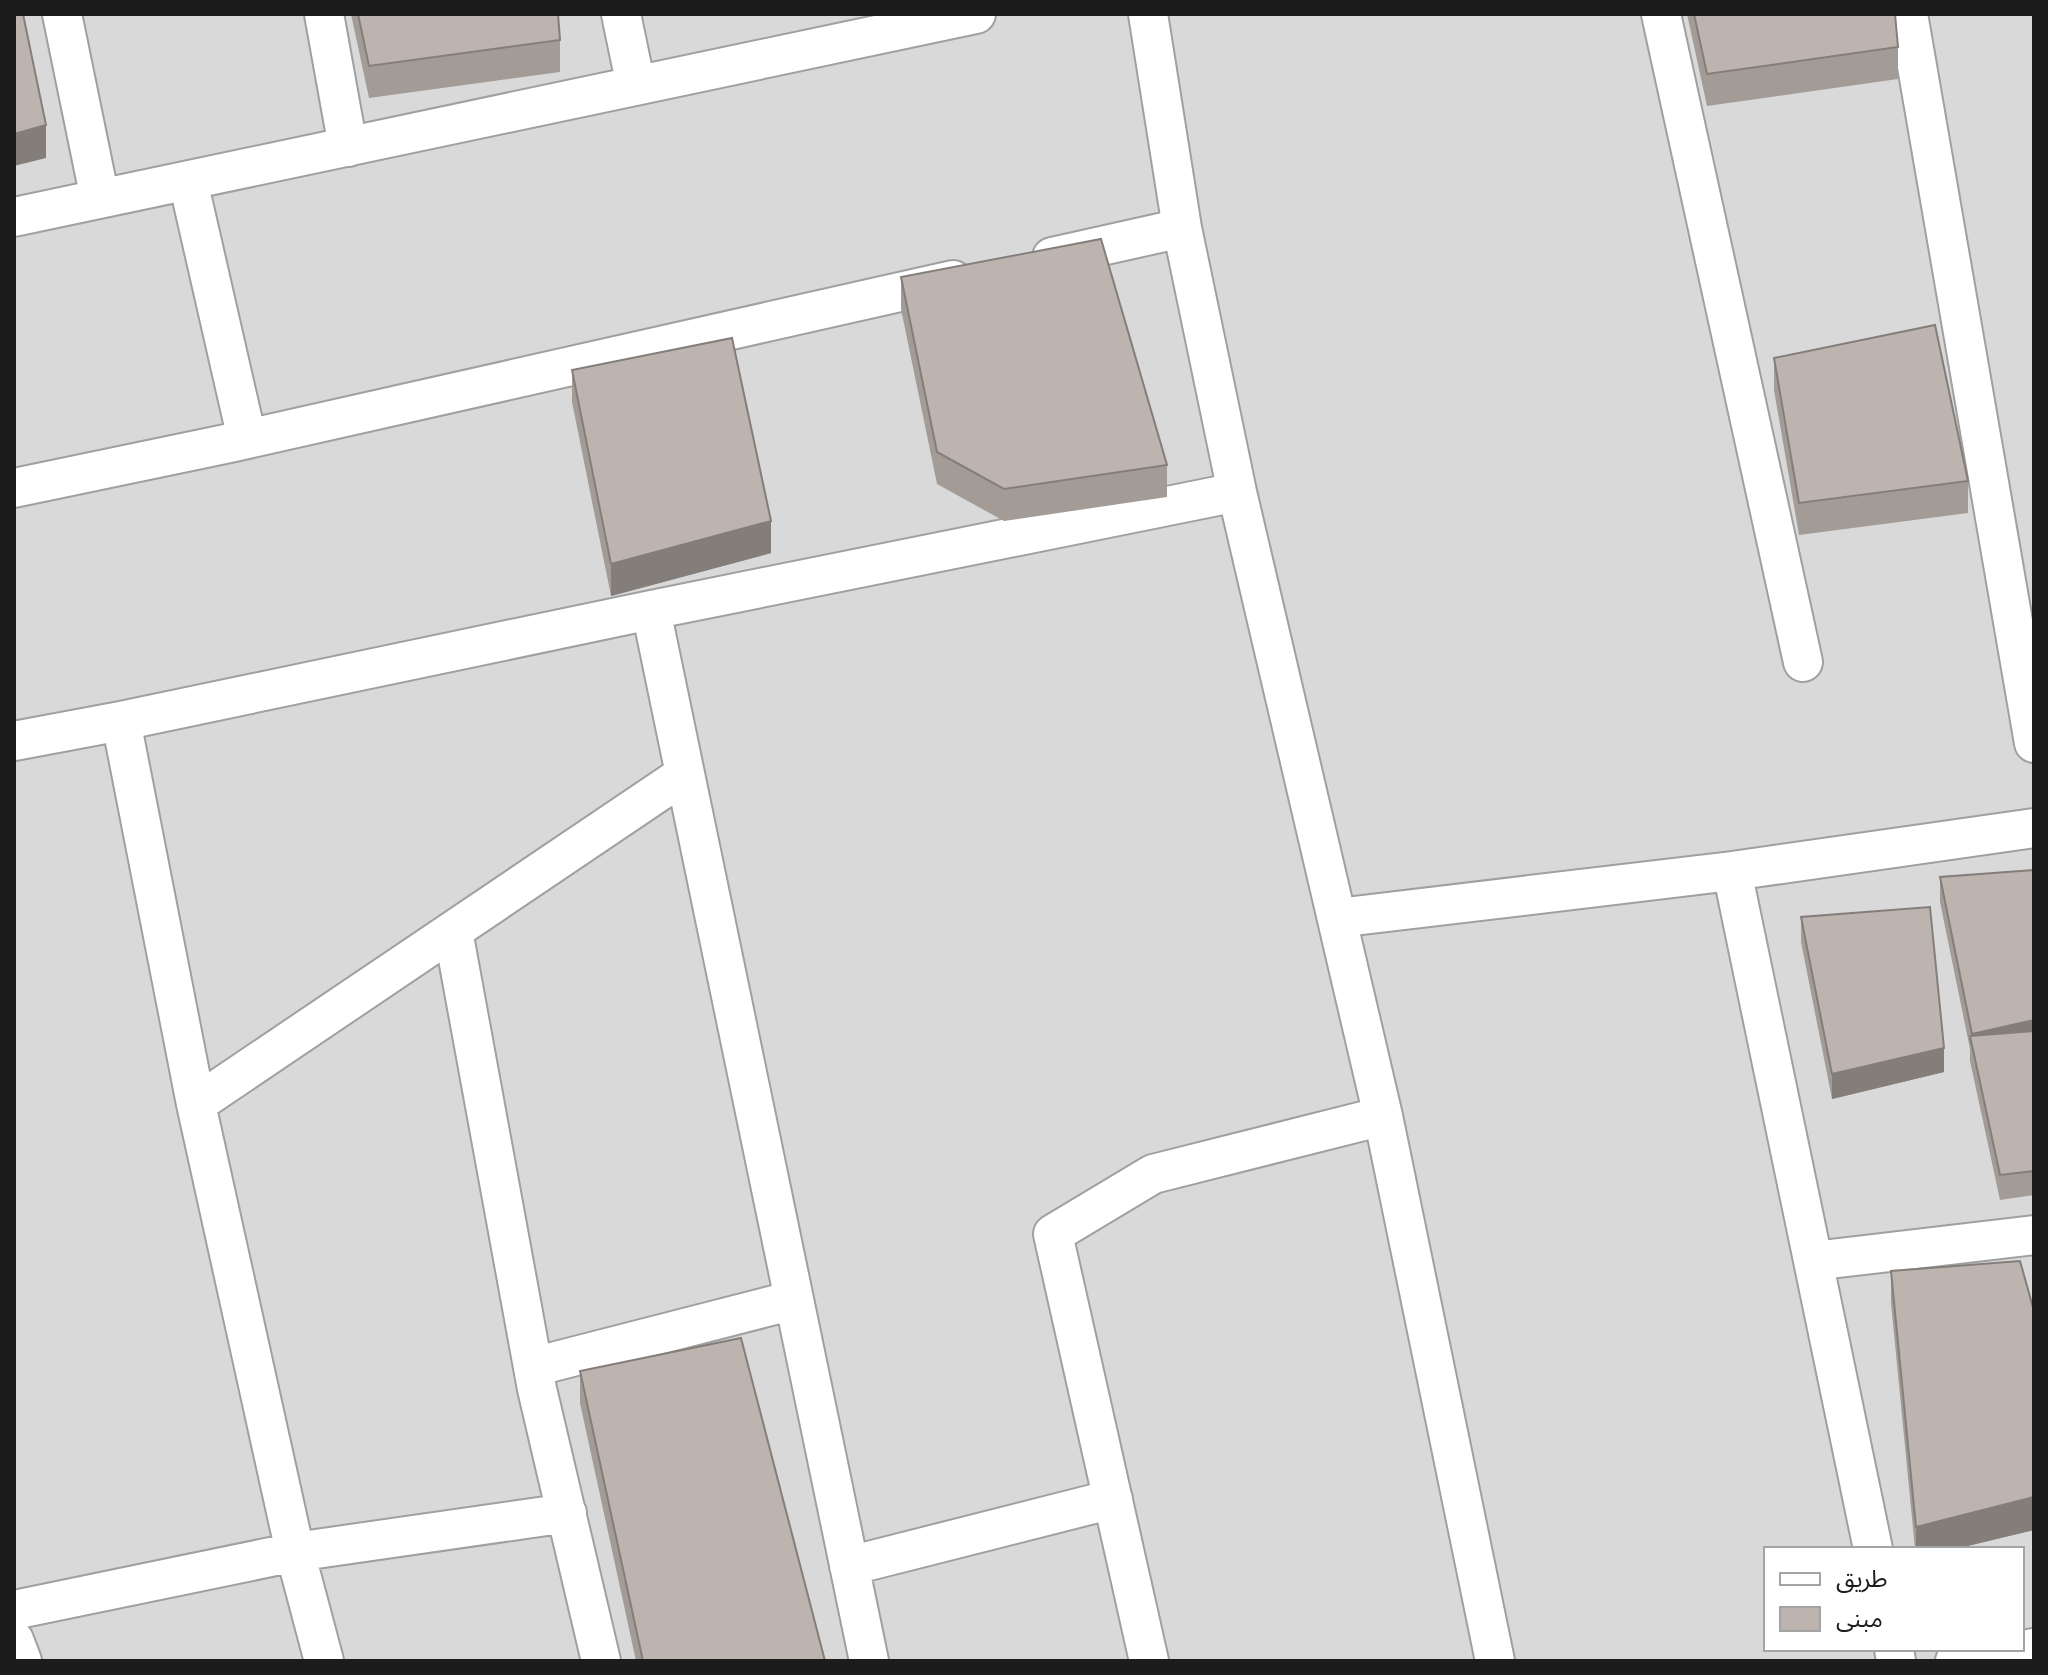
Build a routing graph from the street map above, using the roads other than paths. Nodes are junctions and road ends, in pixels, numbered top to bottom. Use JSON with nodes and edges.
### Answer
{"nodes":[{"id":1,"x":62,"y":14,"type":"edge"},
{"id":2,"x":324,"y":14,"type":"edge"},
{"id":3,"x":621,"y":14,"type":"edge"},
{"id":4,"x":976,"y":14,"type":"edge"},
{"id":5,"x":1148,"y":14,"type":"edge"},
{"id":6,"x":1661,"y":14,"type":"edge"},
{"id":7,"x":1908,"y":14,"type":"edge"},
{"id":8,"x":636,"y":86,"type":"junction"},
{"id":9,"x":348,"y":147,"type":"junction"},
{"id":10,"x":188,"y":181,"type":"junction"},
{"id":11,"x":100,"y":199,"type":"junction"},
{"id":12,"x":14,"y":217,"type":"edge"},
{"id":13,"x":1182,"y":228,"type":"junction"},
{"id":14,"x":1026,"y":263,"type":"edge"},
{"id":15,"x":980,"y":274,"type":"edge"},
{"id":16,"x":247,"y":439,"type":"junction"},
{"id":17,"x":14,"y":488,"type":"edge"},
{"id":18,"x":1237,"y":492,"type":"junction"},
{"id":19,"x":651,"y":610,"type":"junction"},
{"id":20,"x":1803,"y":662,"type":"dead end"},
{"id":21,"x":121,"y":721,"type":"junction"},
{"id":22,"x":14,"y":741,"type":"edge"},
{"id":23,"x":2034,"y":743,"type":"edge"},
{"id":24,"x":685,"y":774,"type":"junction"},
{"id":25,"x":2034,"y":828,"type":"edge"},
{"id":26,"x":1732,"y":871,"type":"junction"},
{"id":27,"x":1337,"y":918,"type":"junction"},
{"id":28,"x":453,"y":931,"type":"junction"},
{"id":29,"x":196,"y":1104,"type":"junction"},
{"id":30,"x":1383,"y":1116,"type":"junction"},
{"id":31,"x":2034,"y":1235,"type":"edge"},
{"id":32,"x":1813,"y":1261,"type":"junction"},
{"id":33,"x":794,"y":1300,"type":"junction"},
{"id":34,"x":533,"y":1367,"type":"junction"},
{"id":35,"x":1113,"y":1499,"type":"junction"},
{"id":36,"x":567,"y":1513,"type":"junction"},
{"id":37,"x":1873,"y":1547,"type":"edge"},
{"id":38,"x":295,"y":1552,"type":"junction"},
{"id":39,"x":849,"y":1566,"type":"junction"},
{"id":40,"x":14,"y":1610,"type":"edge"},
{"id":41,"x":14,"y":1640,"type":"edge"},
{"id":42,"x":2016,"y":1651,"type":"edge"},
{"id":43,"x":22,"y":1661,"type":"edge"},
{"id":44,"x":324,"y":1661,"type":"edge"},
{"id":45,"x":601,"y":1661,"type":"edge"},
{"id":46,"x":869,"y":1661,"type":"edge"},
{"id":47,"x":1149,"y":1661,"type":"edge"},
{"id":48,"x":1495,"y":1661,"type":"edge"},
{"id":49,"x":1955,"y":1661,"type":"edge"}],
"edges":[{"from":1,"to":11,"type":"street"},
{"from":2,"to":9,"type":"street"},
{"from":3,"to":8,"type":"street"},
{"from":4,"to":8,"type":"street"},
{"from":5,"to":13,"type":"street"},
{"from":6,"to":20,"type":"street"},
{"from":7,"to":23,"type":"street"},
{"from":8,"to":9,"type":"street"},
{"from":9,"to":10,"type":"street"},
{"from":10,"to":11,"type":"street"},
{"from":10,"to":16,"type":"street"},
{"from":11,"to":12,"type":"street"},
{"from":13,"to":14,"type":"street"},
{"from":13,"to":18,"type":"street"},
{"from":15,"to":16,"type":"street"},
{"from":16,"to":17,"type":"street"},
{"from":18,"to":19,"type":"street"},
{"from":18,"to":27,"type":"street"},
{"from":19,"to":21,"type":"street"},
{"from":19,"to":24,"type":"street"},
{"from":21,"to":22,"type":"street"},
{"from":21,"to":29,"type":"street"},
{"from":24,"to":28,"type":"street"},
{"from":24,"to":33,"type":"street"},
{"from":25,"to":26,"type":"street"},
{"from":26,"to":27,"type":"street"},
{"from":26,"to":32,"type":"street"},
{"from":27,"to":30,"type":"street"},
{"from":28,"to":29,"type":"street"},
{"from":28,"to":34,"type":"street"},
{"from":29,"to":38,"type":"street"},
{"from":30,"to":35,"type":"street"},
{"from":30,"to":48,"type":"street"},
{"from":31,"to":32,"type":"street"},
{"from":32,"to":37,"type":"street"},
{"from":33,"to":34,"type":"street"},
{"from":33,"to":39,"type":"street"},
{"from":34,"to":36,"type":"street"},
{"from":35,"to":39,"type":"street"},
{"from":35,"to":47,"type":"street"},
{"from":36,"to":38,"type":"street"},
{"from":36,"to":45,"type":"street"},
{"from":38,"to":40,"type":"street"},
{"from":38,"to":44,"type":"street"},
{"from":39,"to":46,"type":"street"},
{"from":41,"to":43,"type":"street"},
{"from":42,"to":49,"type":"street"}]}
